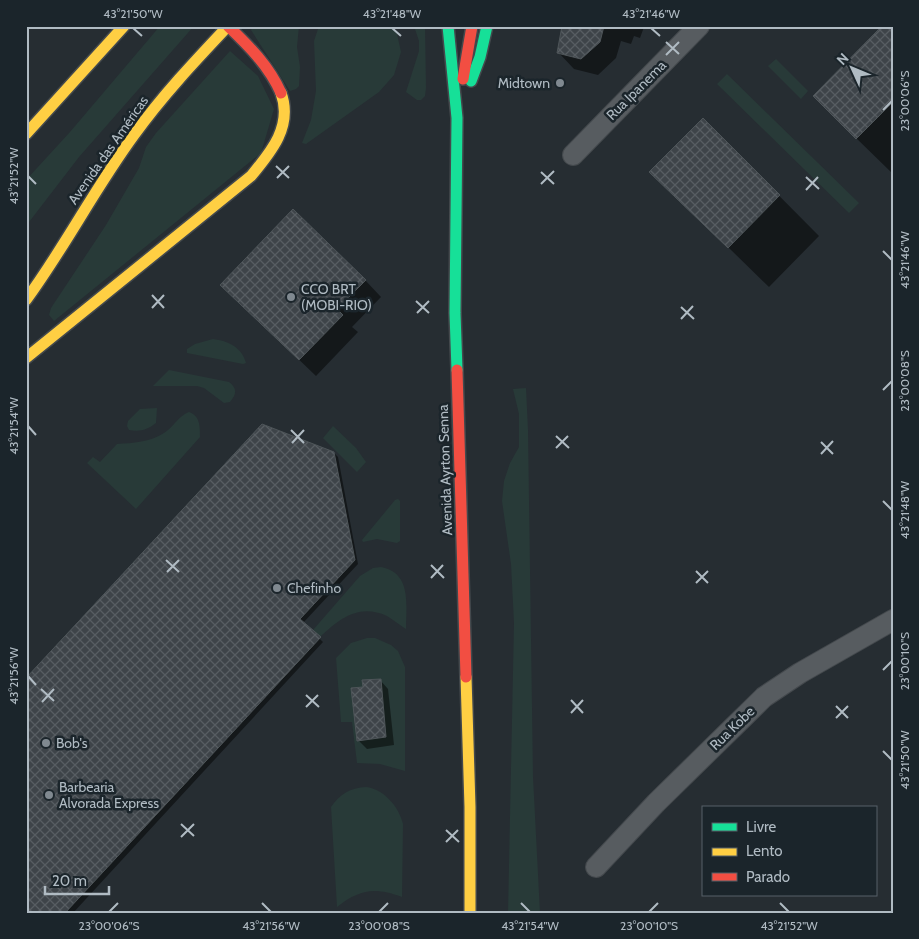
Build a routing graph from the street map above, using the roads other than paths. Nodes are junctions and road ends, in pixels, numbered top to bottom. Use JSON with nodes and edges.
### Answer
{"nodes":[{"id":1,"x":124,"y":26,"type":"edge"},
{"id":2,"x":228,"y":26,"type":"edge"},
{"id":3,"x":448,"y":26,"type":"edge"},
{"id":4,"x":472,"y":26,"type":"edge"},
{"id":5,"x":488,"y":26,"type":"edge"},
{"id":6,"x":700,"y":26,"type":"edge"},
{"id":7,"x":457,"y":118,"type":"junction"},
{"id":8,"x":26,"y":134,"type":"edge"},
{"id":9,"x":572,"y":155,"type":"dead end"},
{"id":10,"x":26,"y":300,"type":"edge"},
{"id":11,"x":26,"y":358,"type":"edge"},
{"id":12,"x":893,"y":620,"type":"edge"},
{"id":13,"x":596,"y":867,"type":"dead end"},
{"id":14,"x":470,"y":913,"type":"edge"}],
"edges":[{"from":1,"to":8,"type":"main road"},
{"from":2,"to":10,"type":"main road","name":"Avenida das Américas"},
{"from":2,"to":11,"type":"main road"},
{"from":3,"to":7,"type":"main road","name":"Avenida Ayrton Senna"},
{"from":4,"to":7,"type":"main road"},
{"from":5,"to":7,"type":"main road"},
{"from":6,"to":9,"type":"street","name":"Rua Ipanema"},
{"from":7,"to":14,"type":"main road","name":"Avenida Ayrton Senna"},
{"from":12,"to":13,"type":"street","name":"Rua Kobe"}]}
